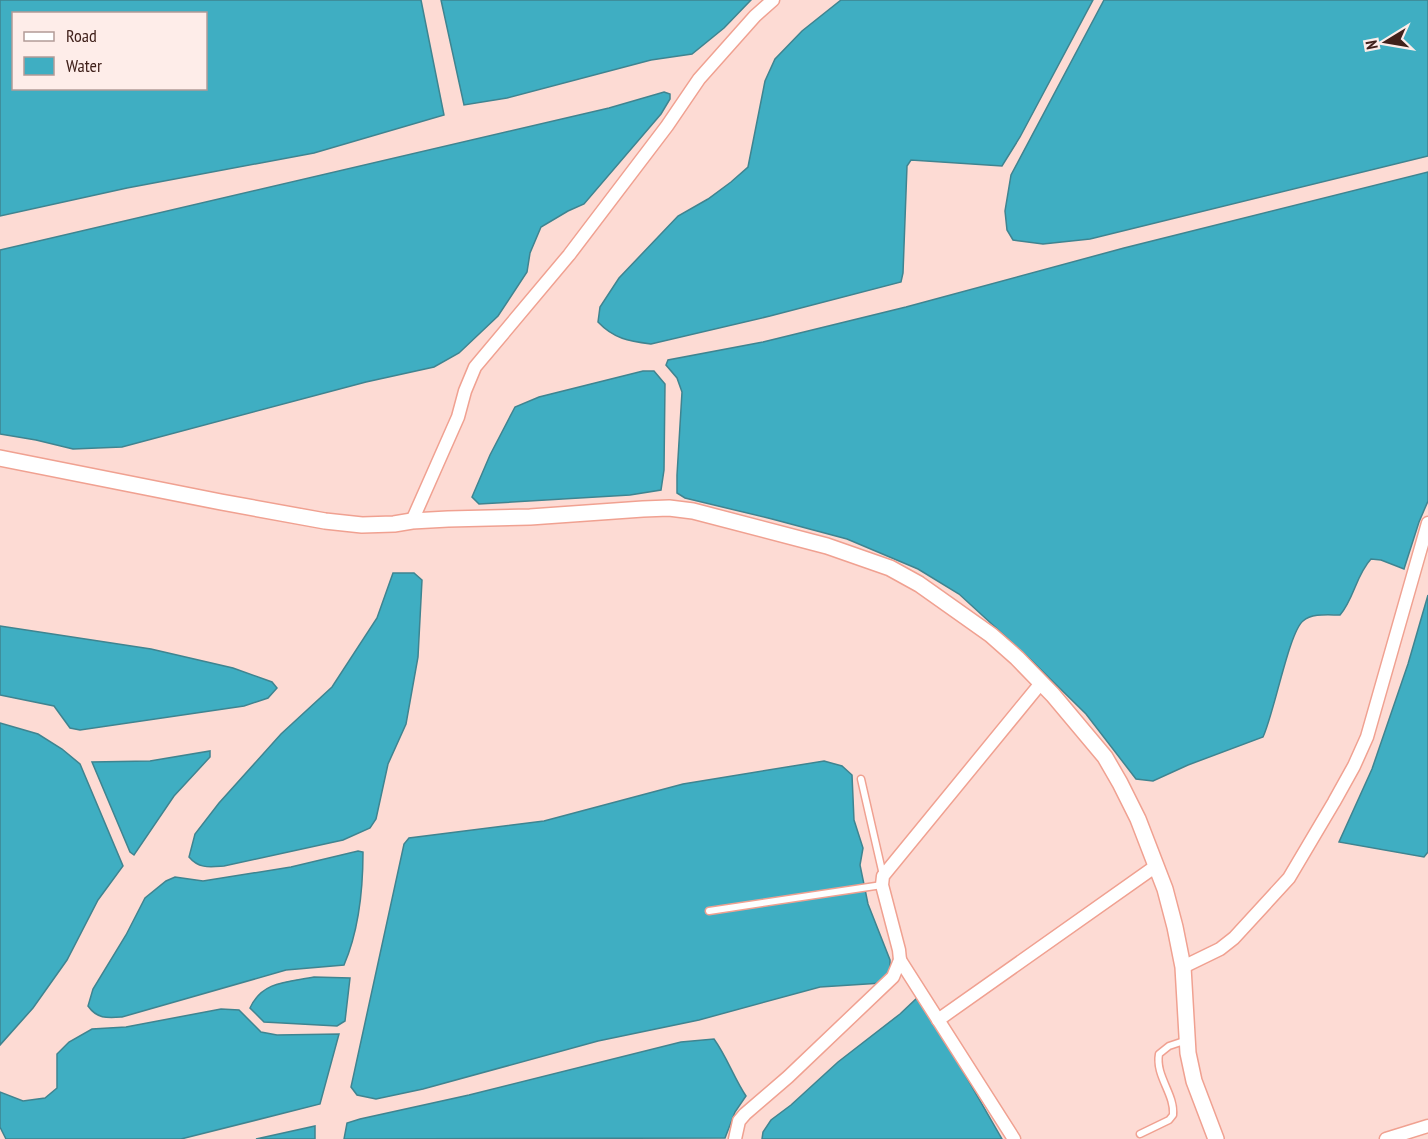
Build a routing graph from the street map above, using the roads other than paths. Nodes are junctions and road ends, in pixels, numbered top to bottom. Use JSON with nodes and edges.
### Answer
{"nodes":[{"id":1,"x":773,"y":0,"type":"edge"},
{"id":2,"x":0,"y":458,"type":"edge"},
{"id":3,"x":412,"y":521,"type":"junction"},
{"id":4,"x":1428,"y":523,"type":"edge"},
{"id":5,"x":1041,"y":683,"type":"junction"},
{"id":6,"x":861,"y":779,"type":"dead end"},
{"id":7,"x":1156,"y":866,"type":"junction"},
{"id":8,"x":883,"y":880,"type":"junction"},
{"id":9,"x":709,"y":911,"type":"dead end"},
{"id":10,"x":900,"y":960,"type":"junction"},
{"id":11,"x":1183,"y":967,"type":"junction"},
{"id":12,"x":938,"y":1020,"type":"junction"},
{"id":13,"x":1187,"y":1039,"type":"junction"},
{"id":14,"x":1428,"y":1126,"type":"edge"},
{"id":15,"x":1140,"y":1134,"type":"dead end"},
{"id":16,"x":735,"y":1139,"type":"edge"},
{"id":17,"x":1014,"y":1139,"type":"edge"},
{"id":18,"x":1216,"y":1139,"type":"edge"},
{"id":19,"x":1386,"y":1139,"type":"edge"}],
"edges":[{"from":1,"to":3,"type":"street"},
{"from":2,"to":3,"type":"street"},
{"from":3,"to":5,"type":"street"},
{"from":4,"to":11,"type":"street"},
{"from":5,"to":7,"type":"street"},
{"from":5,"to":8,"type":"street"},
{"from":6,"to":8,"type":"lane"},
{"from":7,"to":11,"type":"street"},
{"from":7,"to":12,"type":"street"},
{"from":8,"to":9,"type":"lane"},
{"from":8,"to":10,"type":"street"},
{"from":10,"to":12,"type":"street"},
{"from":10,"to":16,"type":"street"},
{"from":11,"to":13,"type":"street"},
{"from":12,"to":17,"type":"street"},
{"from":13,"to":15,"type":"lane"},
{"from":13,"to":18,"type":"street"},
{"from":14,"to":19,"type":"street"}]}
